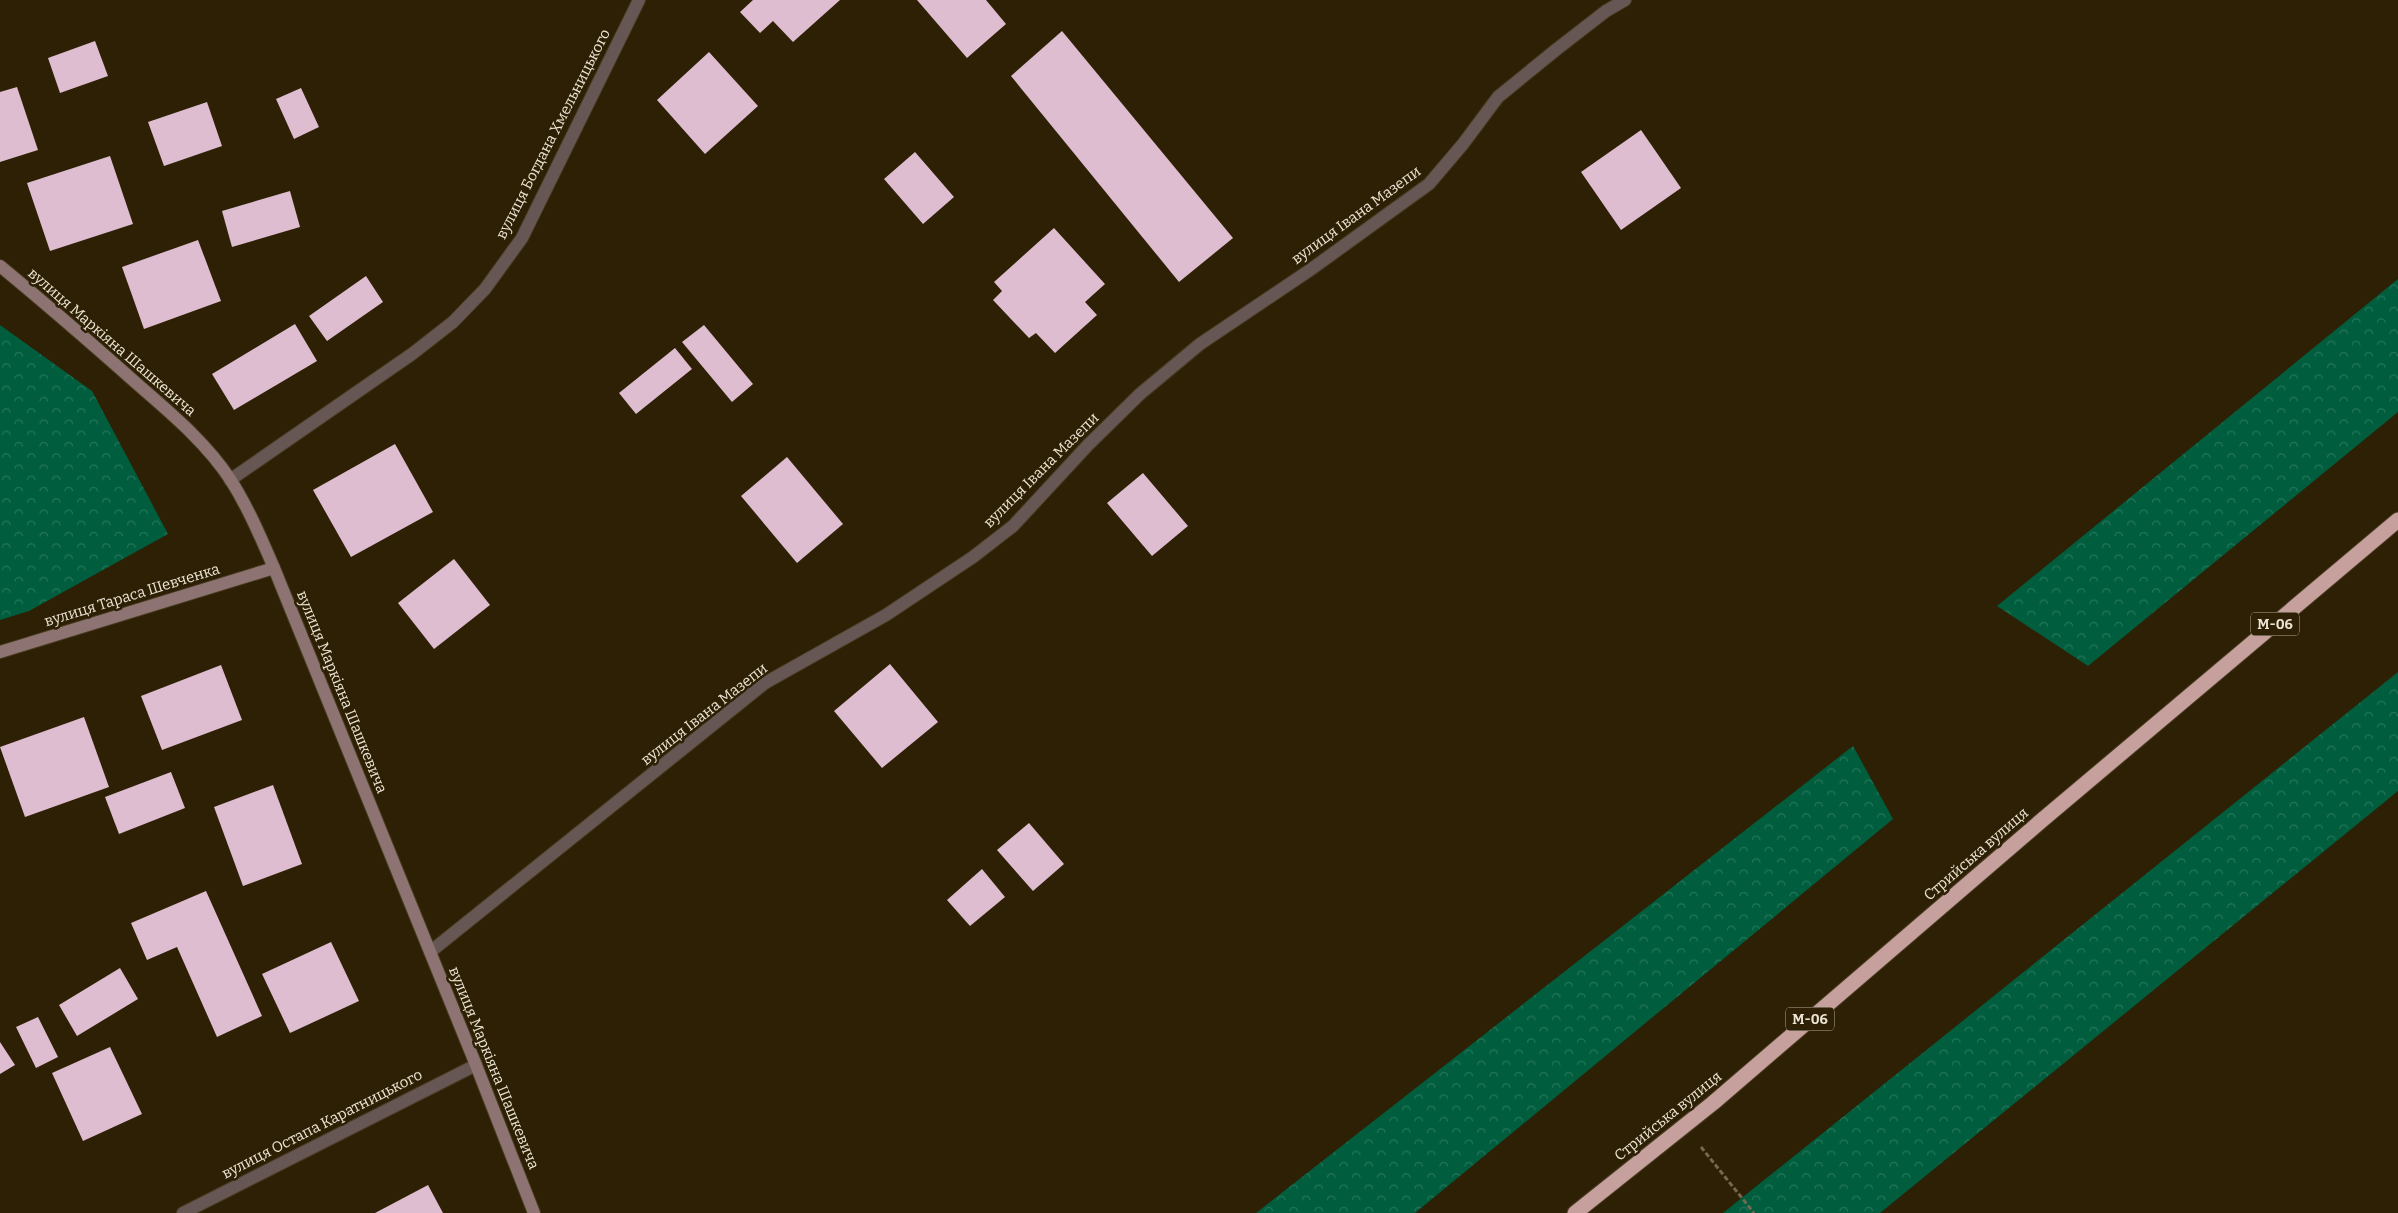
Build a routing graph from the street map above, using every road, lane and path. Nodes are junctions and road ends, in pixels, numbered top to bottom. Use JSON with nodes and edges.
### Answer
{"nodes":[{"id":1,"x":639,"y":0,"type":"edge"},
{"id":2,"x":1625,"y":0,"type":"edge"},
{"id":3,"x":0,"y":266,"type":"edge"},
{"id":4,"x":230,"y":480,"type":"junction"},
{"id":5,"x":2398,"y":520,"type":"edge"},
{"id":6,"x":274,"y":568,"type":"junction"},
{"id":7,"x":0,"y":652,"type":"edge"},
{"id":8,"x":430,"y":952,"type":"junction"},
{"id":9,"x":476,"y":1064,"type":"junction"},
{"id":10,"x":1684,"y":1126,"type":"junction"},
{"id":11,"x":183,"y":1213,"type":"edge"},
{"id":12,"x":534,"y":1213,"type":"edge"},
{"id":13,"x":1575,"y":1213,"type":"edge"},
{"id":14,"x":1754,"y":1213,"type":"edge"}],
"edges":[{"from":1,"to":4,"type":"street","name":"вулиця Богдана Хмельницького"},
{"from":2,"to":8,"type":"street","name":"вулиця Івана Мазепи"},
{"from":3,"to":4,"type":"street","name":"вулиця Маркіяна Шашкевича"},
{"from":4,"to":6,"type":"street","name":"вулиця Маркіяна Шашкевича"},
{"from":5,"to":10,"type":"highway","name":"Стрийська вулиця","number":"М-06"},
{"from":6,"to":7,"type":"street","name":"вулиця Тараса Шевченка"},
{"from":6,"to":8,"type":"street","name":"вулиця Маркіяна Шашкевича"},
{"from":8,"to":9,"type":"street","name":"вулиця Маркіяна Шашкевича"},
{"from":9,"to":11,"type":"street","name":"вулиця Остапа Каратницького"},
{"from":9,"to":12,"type":"street","name":"вулиця Маркіяна Шашкевича"},
{"from":10,"to":13,"type":"highway","name":"Стрийська вулиця","number":"М-06"},
{"from":10,"to":14,"type":"path"}]}
